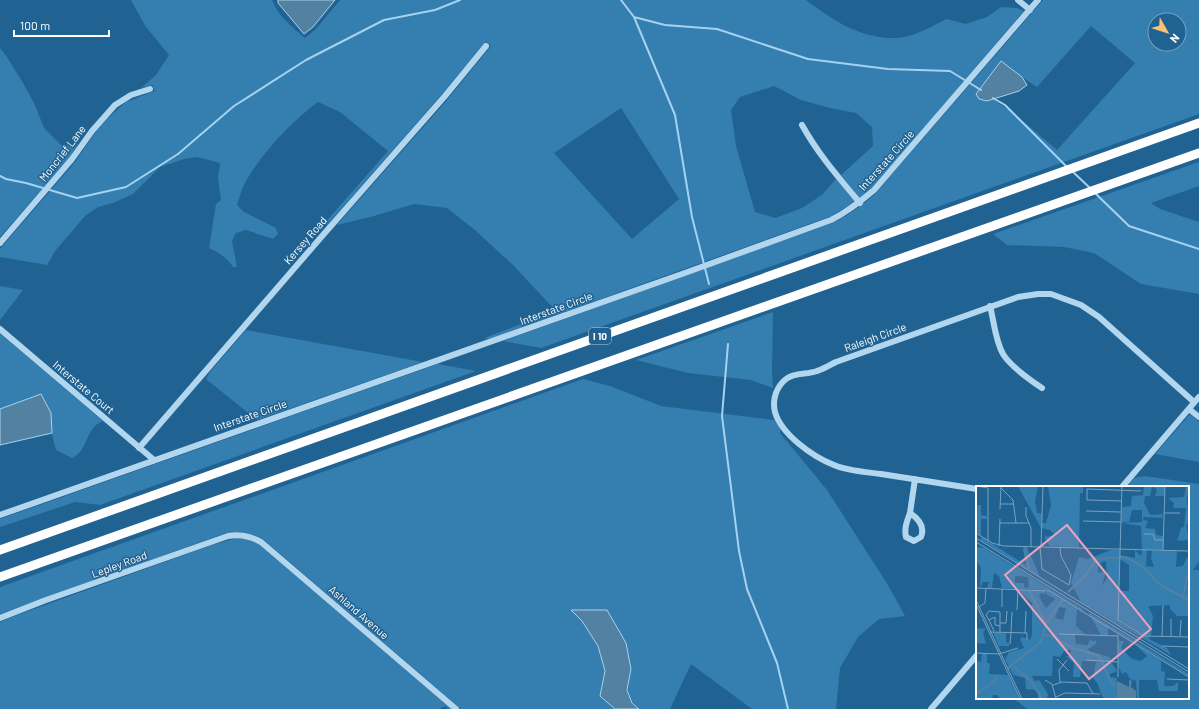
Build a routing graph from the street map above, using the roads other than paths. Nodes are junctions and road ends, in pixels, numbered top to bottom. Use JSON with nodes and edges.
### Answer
{"nodes":[{"id":1,"x":1018,"y":0,"type":"edge"},
{"id":2,"x":1038,"y":0,"type":"edge"},
{"id":3,"x":1030,"y":10,"type":"junction"},
{"id":4,"x":486,"y":46,"type":"dead end"},
{"id":5,"x":150,"y":89,"type":"dead end"},
{"id":6,"x":1199,"y":123,"type":"edge"},
{"id":7,"x":802,"y":125,"type":"dead end"},
{"id":8,"x":1199,"y":153,"type":"edge"},
{"id":9,"x":860,"y":203,"type":"junction"},
{"id":10,"x":0,"y":243,"type":"edge"},
{"id":11,"x":990,"y":306,"type":"junction"},
{"id":12,"x":0,"y":329,"type":"edge"},
{"id":13,"x":1042,"y":388,"type":"dead end"},
{"id":14,"x":1199,"y":397,"type":"edge"},
{"id":15,"x":1194,"y":402,"type":"junction"},
{"id":16,"x":1189,"y":409,"type":"junction"},
{"id":17,"x":1199,"y":417,"type":"edge"},
{"id":18,"x":140,"y":448,"type":"junction"},
{"id":19,"x":154,"y":460,"type":"junction"},
{"id":20,"x":915,"y":479,"type":"junction"},
{"id":21,"x":1123,"y":486,"type":"edge"},
{"id":22,"x":976,"y":489,"type":"edge"},
{"id":23,"x":910,"y":513,"type":"dead end"},
{"id":24,"x":0,"y":515,"type":"edge"},
{"id":25,"x":246,"y":536,"type":"joint"},
{"id":26,"x":0,"y":550,"type":"edge"},
{"id":27,"x":0,"y":577,"type":"edge"},
{"id":28,"x":0,"y":618,"type":"edge"},
{"id":29,"x":976,"y":656,"type":"edge"},
{"id":30,"x":456,"y":709,"type":"edge"},
{"id":31,"x":931,"y":709,"type":"edge"}],
"edges":[{"from":1,"to":3,"type":"street"},
{"from":2,"to":3,"type":"street","name":"Interstate Circle"},
{"from":3,"to":9,"type":"street","name":"Interstate Circle"},
{"from":4,"to":18,"type":"street","name":"Kersey Road"},
{"from":5,"to":10,"type":"street","name":"Moncrief Lane"},
{"from":6,"to":26,"type":"highway","number":"I 10"},
{"from":7,"to":9,"type":"street"},
{"from":8,"to":27,"type":"highway","number":"I 10"},
{"from":9,"to":19,"type":"street","name":"Interstate Circle"},
{"from":11,"to":13,"type":"street"},
{"from":11,"to":15,"type":"street","name":"Raleigh Circle"},
{"from":11,"to":20,"type":"street","name":"Raleigh Circle"},
{"from":12,"to":18,"type":"street","name":"Interstate Court"},
{"from":14,"to":15,"type":"street"},
{"from":15,"to":16,"type":"street"},
{"from":16,"to":17,"type":"street"},
{"from":16,"to":21,"type":"street"},
{"from":18,"to":19,"type":"street","name":"Interstate Court"},
{"from":19,"to":24,"type":"street","name":"Interstate Circle"},
{"from":20,"to":22,"type":"street","name":"Raleigh Circle"},
{"from":20,"to":23,"type":"street"},
{"from":25,"to":28,"type":"street","name":"Lepley Road"},
{"from":25,"to":30,"type":"street","name":"Ashland Avenue"},
{"from":29,"to":31,"type":"street"}]}
